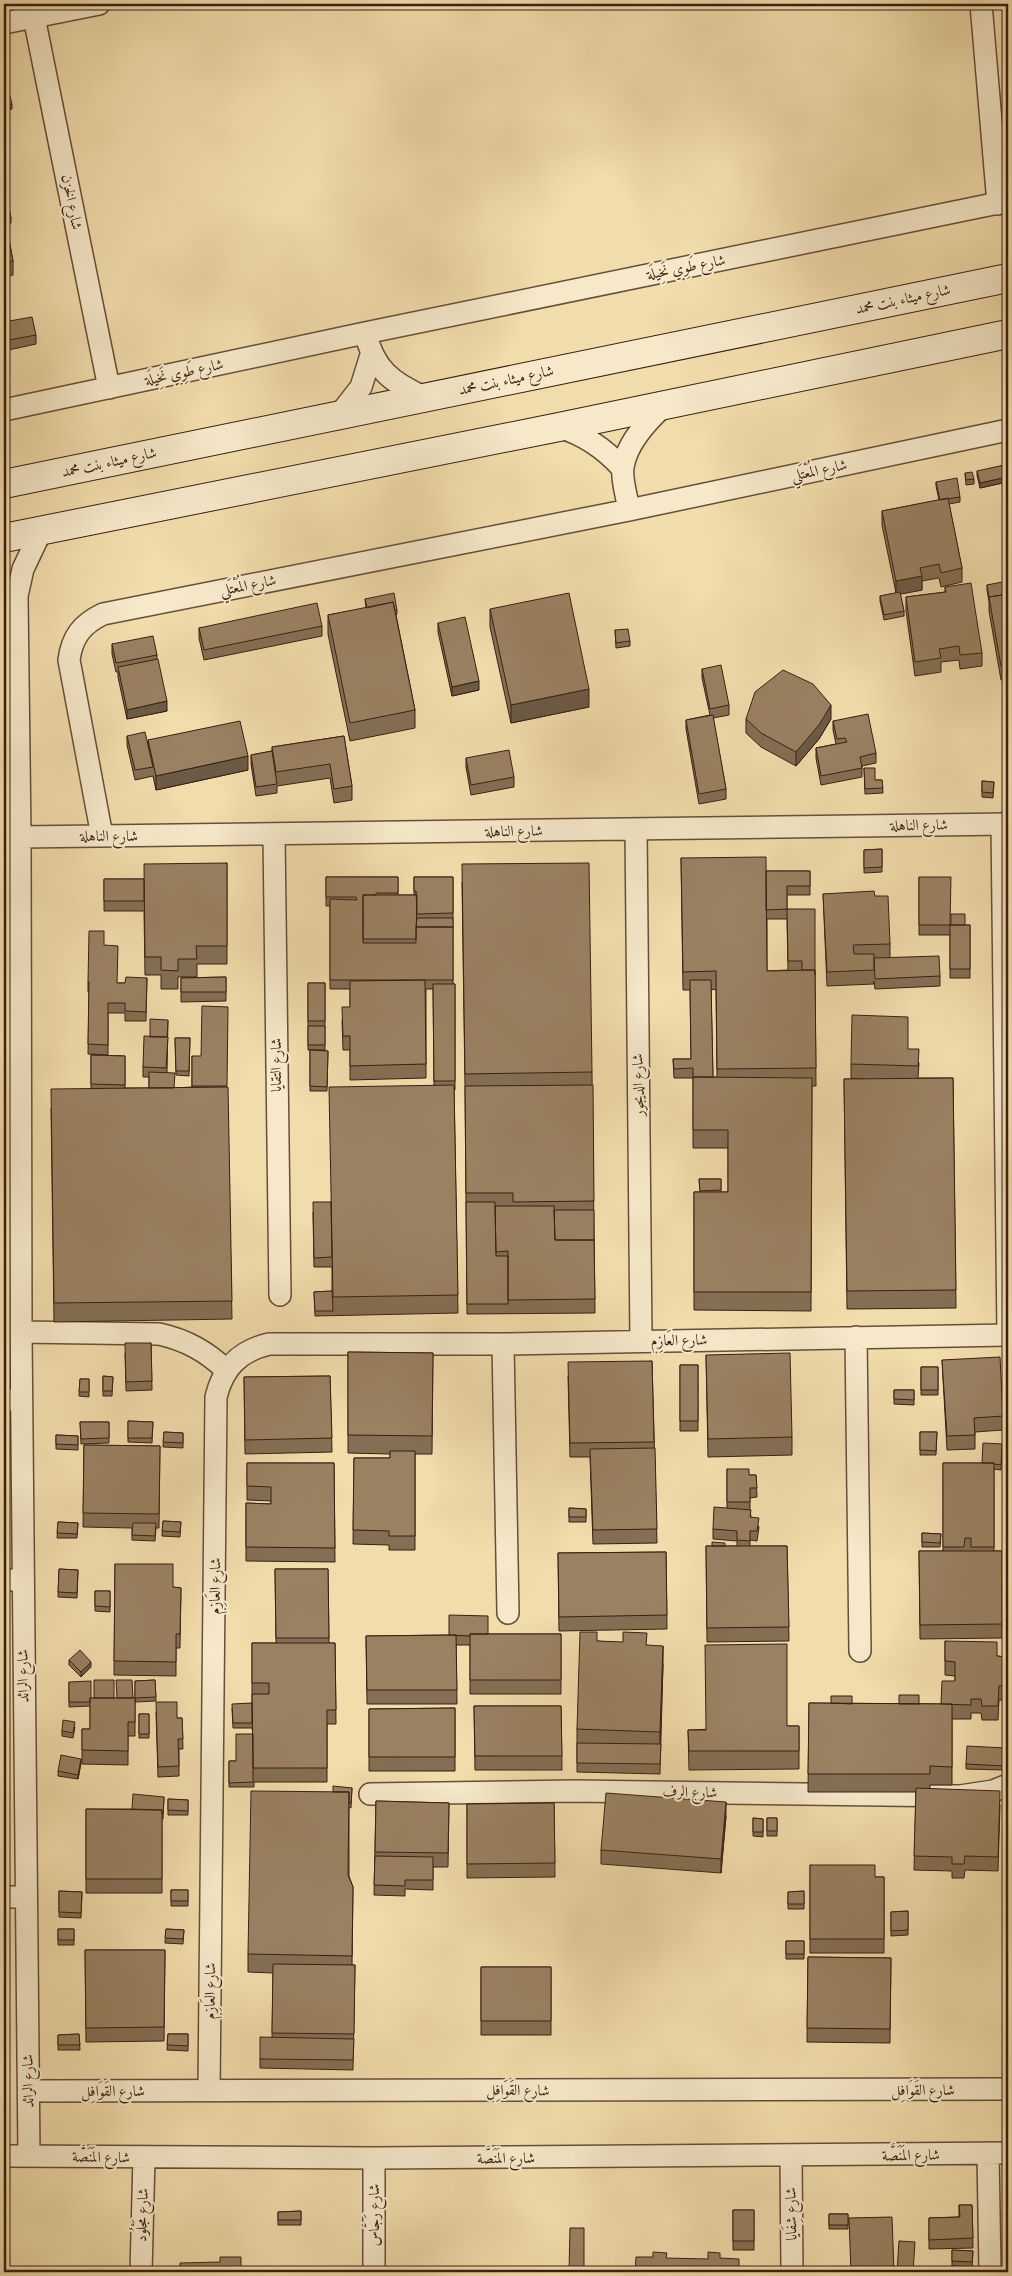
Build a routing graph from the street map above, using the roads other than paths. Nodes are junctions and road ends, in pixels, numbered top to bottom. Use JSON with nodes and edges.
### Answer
{"nodes":[{"id":1,"x":99,"y":4,"type":"edge"},
{"id":2,"x":981,"y":4,"type":"edge"},
{"id":3,"x":34,"y":17,"type":"junction"},
{"id":4,"x":4,"y":23,"type":"edge"},
{"id":5,"x":1003,"y":202,"type":"edge"},
{"id":6,"x":1008,"y":278,"type":"edge"},
{"id":7,"x":365,"y":333,"type":"junction"},
{"id":8,"x":1008,"y":334,"type":"edge"},
{"id":9,"x":371,"y":355,"type":"junction"},
{"id":10,"x":109,"y":388,"type":"junction"},
{"id":11,"x":424,"y":396,"type":"junction"},
{"id":12,"x":667,"y":404,"type":"junction"},
{"id":13,"x":4,"y":410,"type":"edge"},
{"id":14,"x":340,"y":414,"type":"junction"},
{"id":15,"x":559,"y":427,"type":"junction"},
{"id":16,"x":1008,"y":430,"type":"edge"},
{"id":17,"x":622,"y":468,"type":"junction"},
{"id":18,"x":4,"y":484,"type":"edge"},
{"id":19,"x":629,"y":510,"type":"junction"},
{"id":20,"x":40,"y":531,"type":"junction"},
{"id":21,"x":4,"y":538,"type":"edge"},
{"id":22,"x":4,"y":575,"type":"edge"},
{"id":23,"x":17,"y":596,"type":"junction"},
{"id":24,"x":11,"y":696,"type":"edge"},
{"id":25,"x":1005,"y":824,"type":"edge"},
{"id":26,"x":636,"y":829,"type":"junction"},
{"id":27,"x":274,"y":835,"type":"junction"},
{"id":28,"x":102,"y":836,"type":"junction"},
{"id":29,"x":20,"y":837,"type":"junction"},
{"id":30,"x":12,"y":1030,"type":"edge"},
{"id":31,"x":280,"y":1295,"type":"dead end"},
{"id":32,"x":21,"y":1332,"type":"junction"},
{"id":33,"x":1008,"y":1335,"type":"edge"},
{"id":34,"x":856,"y":1336,"type":"junction"},
{"id":35,"x":641,"y":1341,"type":"junction"},
{"id":36,"x":502,"y":1344,"type":"junction"},
{"id":37,"x":226,"y":1370,"type":"junction"},
{"id":38,"x":13,"y":1400,"type":"edge"},
{"id":39,"x":13,"y":1580,"type":"edge"},
{"id":40,"x":508,"y":1613,"type":"dead end"},
{"id":41,"x":860,"y":1651,"type":"dead end"},
{"id":42,"x":1008,"y":1785,"type":"edge"},
{"id":43,"x":370,"y":1794,"type":"dead end"},
{"id":44,"x":4,"y":1897,"type":"edge"},
{"id":45,"x":26,"y":1897,"type":"junction"},
{"id":46,"x":1008,"y":2089,"type":"edge"},
{"id":47,"x":209,"y":2090,"type":"junction"},
{"id":48,"x":29,"y":2091,"type":"junction"},
{"id":49,"x":998,"y":2153,"type":"edge"},
{"id":50,"x":4,"y":2156,"type":"edge"},
{"id":51,"x":29,"y":2156,"type":"junction"},
{"id":52,"x":791,"y":2156,"type":"junction"},
{"id":53,"x":144,"y":2158,"type":"junction"},
{"id":54,"x":374,"y":2158,"type":"junction"},
{"id":55,"x":140,"y":2272,"type":"edge"},
{"id":56,"x":374,"y":2272,"type":"edge"},
{"id":57,"x":792,"y":2272,"type":"edge"},
{"id":58,"x":990,"y":2272,"type":"edge"}],
"edges":[{"from":1,"to":3,"type":"street"},
{"from":2,"to":5,"type":"street"},
{"from":3,"to":4,"type":"street"},
{"from":3,"to":10,"type":"street","name":"شارع الخزن"},
{"from":5,"to":7,"type":"street","name":"شارع طَوِي نَخِيلَة"},
{"from":6,"to":11,"type":"main road","name":"شارع ميثاء بنت محمد"},
{"from":7,"to":9,"type":"street"},
{"from":7,"to":10,"type":"street","name":"شارع طَوِي نَخِيلَة"},
{"from":8,"to":12,"type":"main road"},
{"from":9,"to":11,"type":"street"},
{"from":9,"to":14,"type":"street"},
{"from":10,"to":13,"type":"street","name":"شارع طَوِي نَخِيلَة"},
{"from":11,"to":14,"type":"main road","name":"شارع ميثاء بنت محمد"},
{"from":12,"to":15,"type":"main road"},
{"from":12,"to":17,"type":"street"},
{"from":14,"to":18,"type":"main road","name":"شارع ميثاء بنت محمد"},
{"from":15,"to":17,"type":"street"},
{"from":15,"to":20,"type":"main road"},
{"from":16,"to":19,"type":"street","name":"شارع المُعْتَلي"},
{"from":17,"to":19,"type":"street"},
{"from":19,"to":28,"type":"street","name":"شارع المُعْتَلي"},
{"from":20,"to":21,"type":"main road"},
{"from":20,"to":23,"type":"street","name":"شارع الرائد"},
{"from":22,"to":23,"type":"street"},
{"from":23,"to":24,"type":"street","name":"شارع الرائد"},
{"from":24,"to":29,"type":"street","name":"شارع الرائد"},
{"from":25,"to":26,"type":"street","name":"شارع الناهلة"},
{"from":25,"to":33,"type":"street"},
{"from":26,"to":27,"type":"street","name":"شارع الناهلة"},
{"from":26,"to":35,"type":"street","name":"شارع الديجور"},
{"from":27,"to":28,"type":"street","name":"شارع الناهلة"},
{"from":27,"to":31,"type":"street","name":"شارع التقايا"},
{"from":28,"to":29,"type":"street","name":"شارع الناهلة"},
{"from":29,"to":30,"type":"street","name":"شارع الرائد"},
{"from":30,"to":32,"type":"street","name":"شارع الرائد"},
{"from":32,"to":37,"type":"street"},
{"from":32,"to":38,"type":"street","name":"شارع الرائد"},
{"from":33,"to":34,"type":"street","name":"شارع العَازِم"},
{"from":34,"to":35,"type":"street","name":"شارع العَازِم"},
{"from":34,"to":41,"type":"street"},
{"from":35,"to":36,"type":"street","name":"شارع العَازِم"},
{"from":36,"to":37,"type":"street","name":"شارع العَازِم"},
{"from":36,"to":40,"type":"street"},
{"from":37,"to":47,"type":"street","name":"شارع العَازِم"},
{"from":38,"to":39,"type":"street","name":"شارع الرائد"},
{"from":39,"to":45,"type":"street","name":"شارع الرائد"},
{"from":42,"to":43,"type":"street","name":"شارع الرف"},
{"from":44,"to":45,"type":"street"},
{"from":45,"to":48,"type":"street","name":"شارع الرائد"},
{"from":46,"to":47,"type":"street","name":"شارع القَوَافِل"},
{"from":47,"to":48,"type":"street","name":"شارع القَوَافِل"},
{"from":48,"to":51,"type":"street","name":"شارع الرائد"},
{"from":49,"to":52,"type":"street","name":"شارع المَنَصَّة"},
{"from":49,"to":58,"type":"street"},
{"from":50,"to":51,"type":"street","name":"شارع المَنَصَّة"},
{"from":51,"to":53,"type":"street","name":"شارع المَنَصَّة"},
{"from":52,"to":54,"type":"street","name":"شارع المَنَصَّة"},
{"from":52,"to":57,"type":"street","name":"شارع شِفَايا"},
{"from":53,"to":54,"type":"street","name":"شارع المَنَصَّة"},
{"from":53,"to":55,"type":"street","name":"شارع مَجْلُود"},
{"from":54,"to":56,"type":"street","name":"شارع رَجَّاس"}]}
